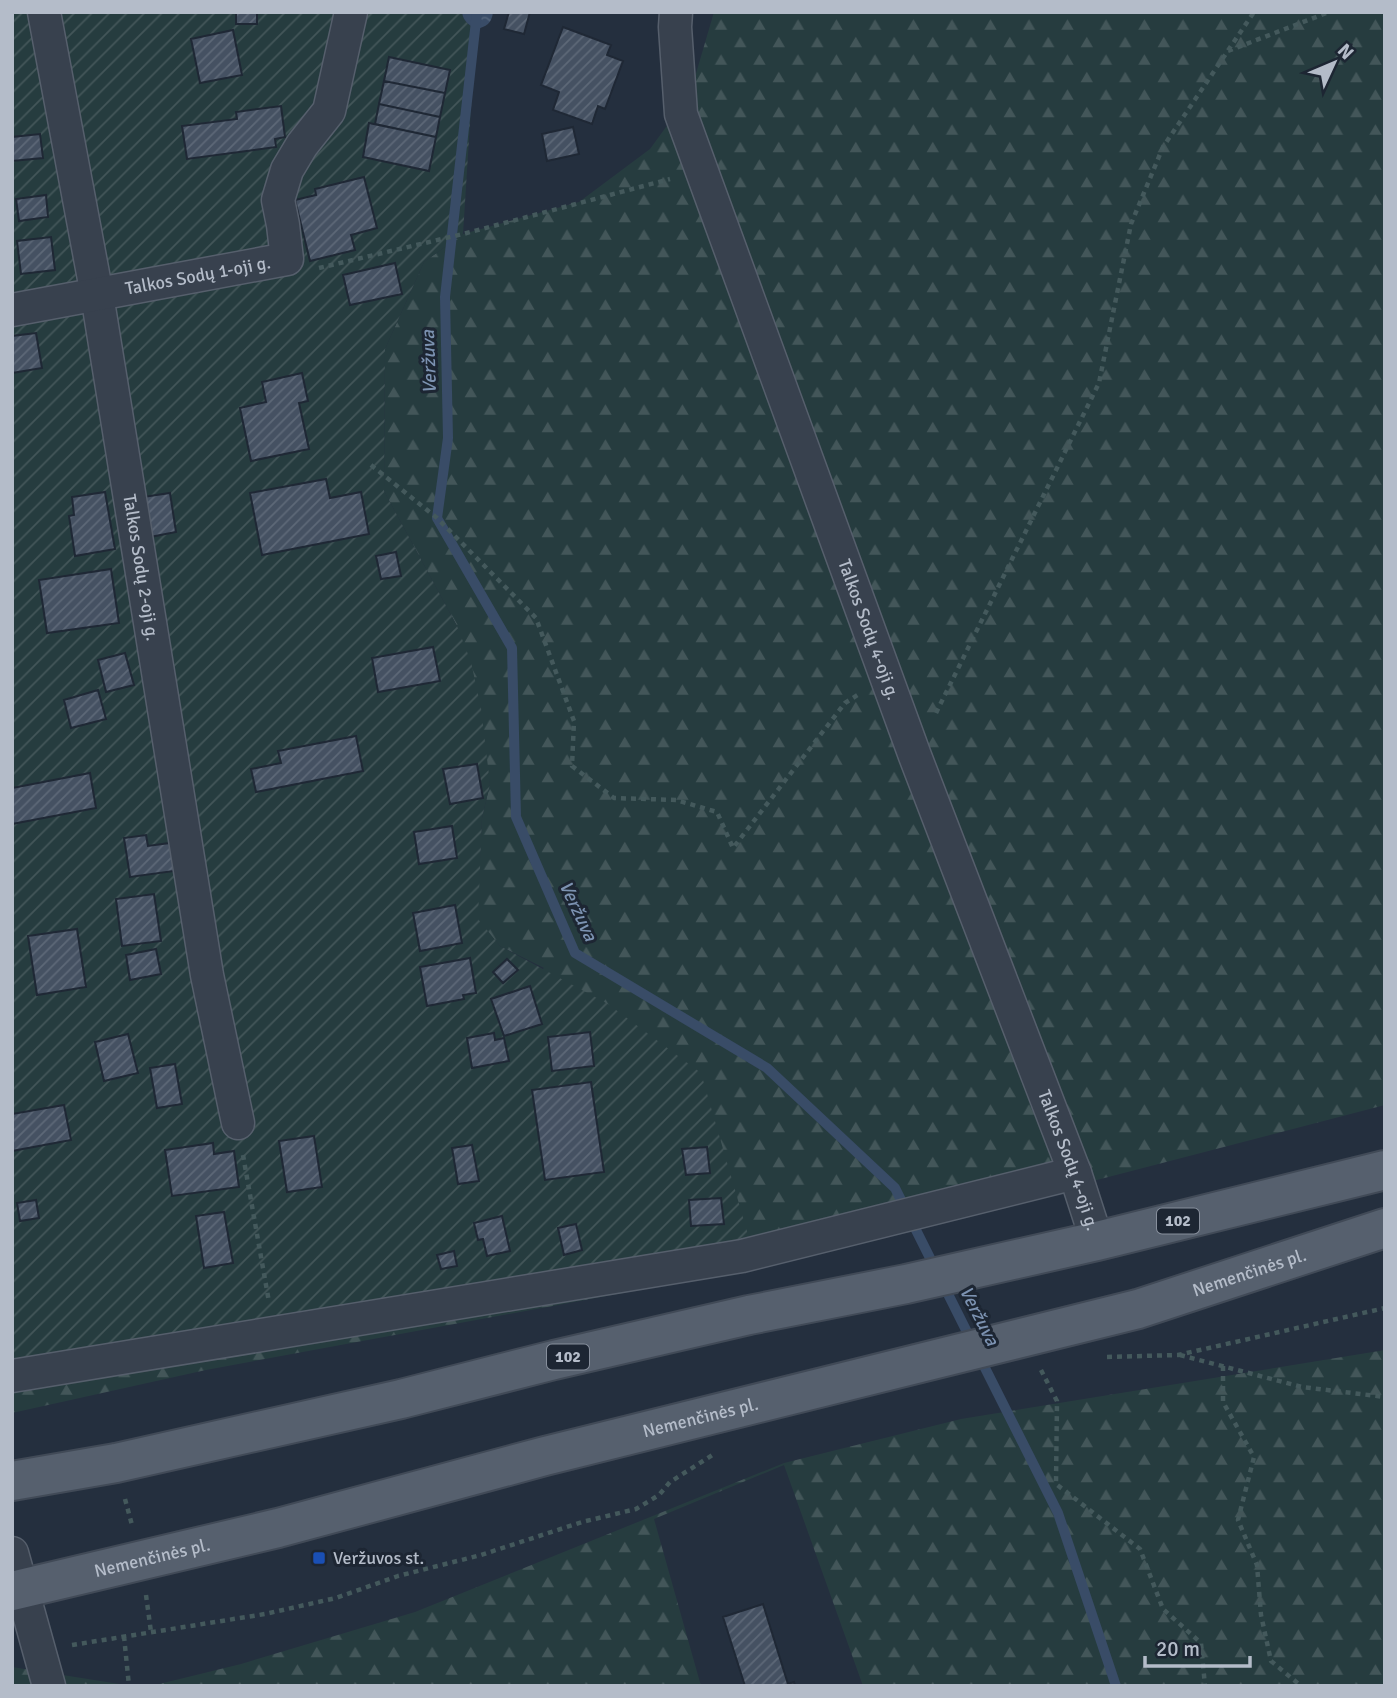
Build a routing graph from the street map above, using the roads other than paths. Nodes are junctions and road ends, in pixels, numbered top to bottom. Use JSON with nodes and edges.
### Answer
{"nodes":[{"id":1,"x":44,"y":12,"type":"edge"},
{"id":2,"x":351,"y":12,"type":"edge"},
{"id":3,"x":676,"y":12,"type":"edge"},
{"id":4,"x":97,"y":295,"type":"junction"},
{"id":5,"x":12,"y":310,"type":"edge"},
{"id":6,"x":238,"y":1123,"type":"road end"},
{"id":7,"x":1385,"y":1170,"type":"edge"},
{"id":8,"x":1074,"y":1173,"type":"junction"},
{"id":9,"x":1385,"y":1228,"type":"edge"},
{"id":10,"x":1097,"y":1241,"type":"junction"},
{"id":11,"x":12,"y":1376,"type":"edge"},
{"id":12,"x":12,"y":1481,"type":"edge"},
{"id":13,"x":12,"y":1553,"type":"edge"},
{"id":14,"x":17,"y":1590,"type":"edge"},
{"id":15,"x":49,"y":1686,"type":"edge"}],
"edges":[{"from":1,"to":4,"type":"street","name":"Talkos Sodų 2-oji g."},
{"from":2,"to":4,"type":"street","name":"Talkos Sodų 1-oji g."},
{"from":3,"to":8,"type":"street","name":"Talkos Sodų 4-oji g."},
{"from":4,"to":5,"type":"street","name":"Talkos Sodų 1-oji g."},
{"from":4,"to":6,"type":"street","name":"Talkos Sodų 2-oji g."},
{"from":7,"to":10,"type":"main road","number":"102"},
{"from":8,"to":10,"type":"street","name":"Talkos Sodų 4-oji g."},
{"from":8,"to":11,"type":"street"},
{"from":9,"to":14,"type":"main road","name":"Nemenčinės pl."},
{"from":10,"to":12,"type":"main road","number":"102"},
{"from":13,"to":14,"type":"street"},
{"from":14,"to":15,"type":"street"}]}
